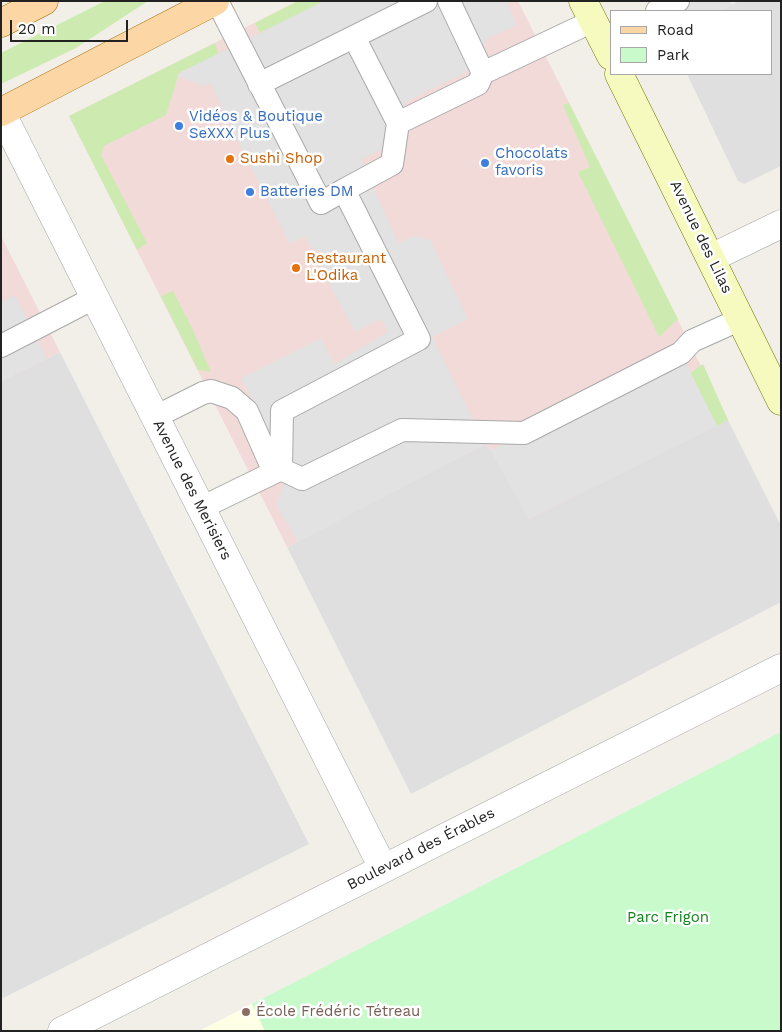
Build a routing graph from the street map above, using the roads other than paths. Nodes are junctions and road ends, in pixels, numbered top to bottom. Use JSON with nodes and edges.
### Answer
{"nodes":[{"id":1,"x":44,"y":1,"type":"edge"},
{"id":2,"x":216,"y":1,"type":"edge"},
{"id":3,"x":426,"y":1,"type":"edge"},
{"id":4,"x":449,"y":1,"type":"edge"},
{"id":5,"x":678,"y":1,"type":"edge"},
{"id":6,"x":659,"y":10,"type":"edge"},
{"id":7,"x":1,"y":23,"type":"edge"},
{"id":8,"x":600,"y":30,"type":"edge"},
{"id":9,"x":354,"y":37,"type":"junction"},
{"id":10,"x":483,"y":73,"type":"junction"},
{"id":11,"x":620,"y":75,"type":"edge"},
{"id":12,"x":259,"y":84,"type":"junction"},
{"id":13,"x":1,"y":112,"type":"edge"},
{"id":14,"x":398,"y":123,"type":"junction"},
{"id":15,"x":344,"y":190,"type":"junction"},
{"id":16,"x":781,"y":224,"type":"edge"},
{"id":17,"x":711,"y":258,"type":"junction"},
{"id":18,"x":94,"y":298,"type":"junction"},
{"id":19,"x":740,"y":319,"type":"junction"},
{"id":20,"x":1,"y":346,"type":"edge"},
{"id":21,"x":781,"y":402,"type":"edge"},
{"id":22,"x":154,"y":417,"type":"junction"},
{"id":23,"x":277,"y":471,"type":"junction"},
{"id":24,"x":201,"y":508,"type":"junction"},
{"id":25,"x":781,"y":668,"type":"edge"},
{"id":26,"x":383,"y":868,"type":"junction"},
{"id":27,"x":62,"y":1031,"type":"edge"}],
"edges":[{"from":1,"to":7,"type":"main road"},
{"from":2,"to":12,"type":"lane"},
{"from":2,"to":13,"type":"main road"},
{"from":3,"to":9,"type":"lane"},
{"from":4,"to":10,"type":"lane"},
{"from":5,"to":6,"type":"lane"},
{"from":8,"to":10,"type":"lane"},
{"from":9,"to":12,"type":"lane"},
{"from":9,"to":14,"type":"lane"},
{"from":10,"to":14,"type":"lane"},
{"from":11,"to":17,"type":"street","name":"Avenue des Lilas"},
{"from":12,"to":15,"type":"lane"},
{"from":13,"to":18,"type":"street","name":"Avenue des Merisiers"},
{"from":14,"to":15,"type":"lane"},
{"from":15,"to":23,"type":"lane"},
{"from":16,"to":17,"type":"street"},
{"from":17,"to":19,"type":"street","name":"Avenue des Lilas"},
{"from":18,"to":20,"type":"lane"},
{"from":18,"to":22,"type":"street","name":"Avenue des Merisiers"},
{"from":19,"to":21,"type":"street","name":"Avenue des Lilas"},
{"from":19,"to":23,"type":"lane"},
{"from":22,"to":23,"type":"lane"},
{"from":22,"to":24,"type":"street","name":"Avenue des Merisiers"},
{"from":23,"to":24,"type":"lane"},
{"from":24,"to":26,"type":"street","name":"Avenue des Merisiers"},
{"from":25,"to":26,"type":"street","name":"Boulevard des Érables"},
{"from":26,"to":27,"type":"street","name":"Boulevard des Érables"}]}
